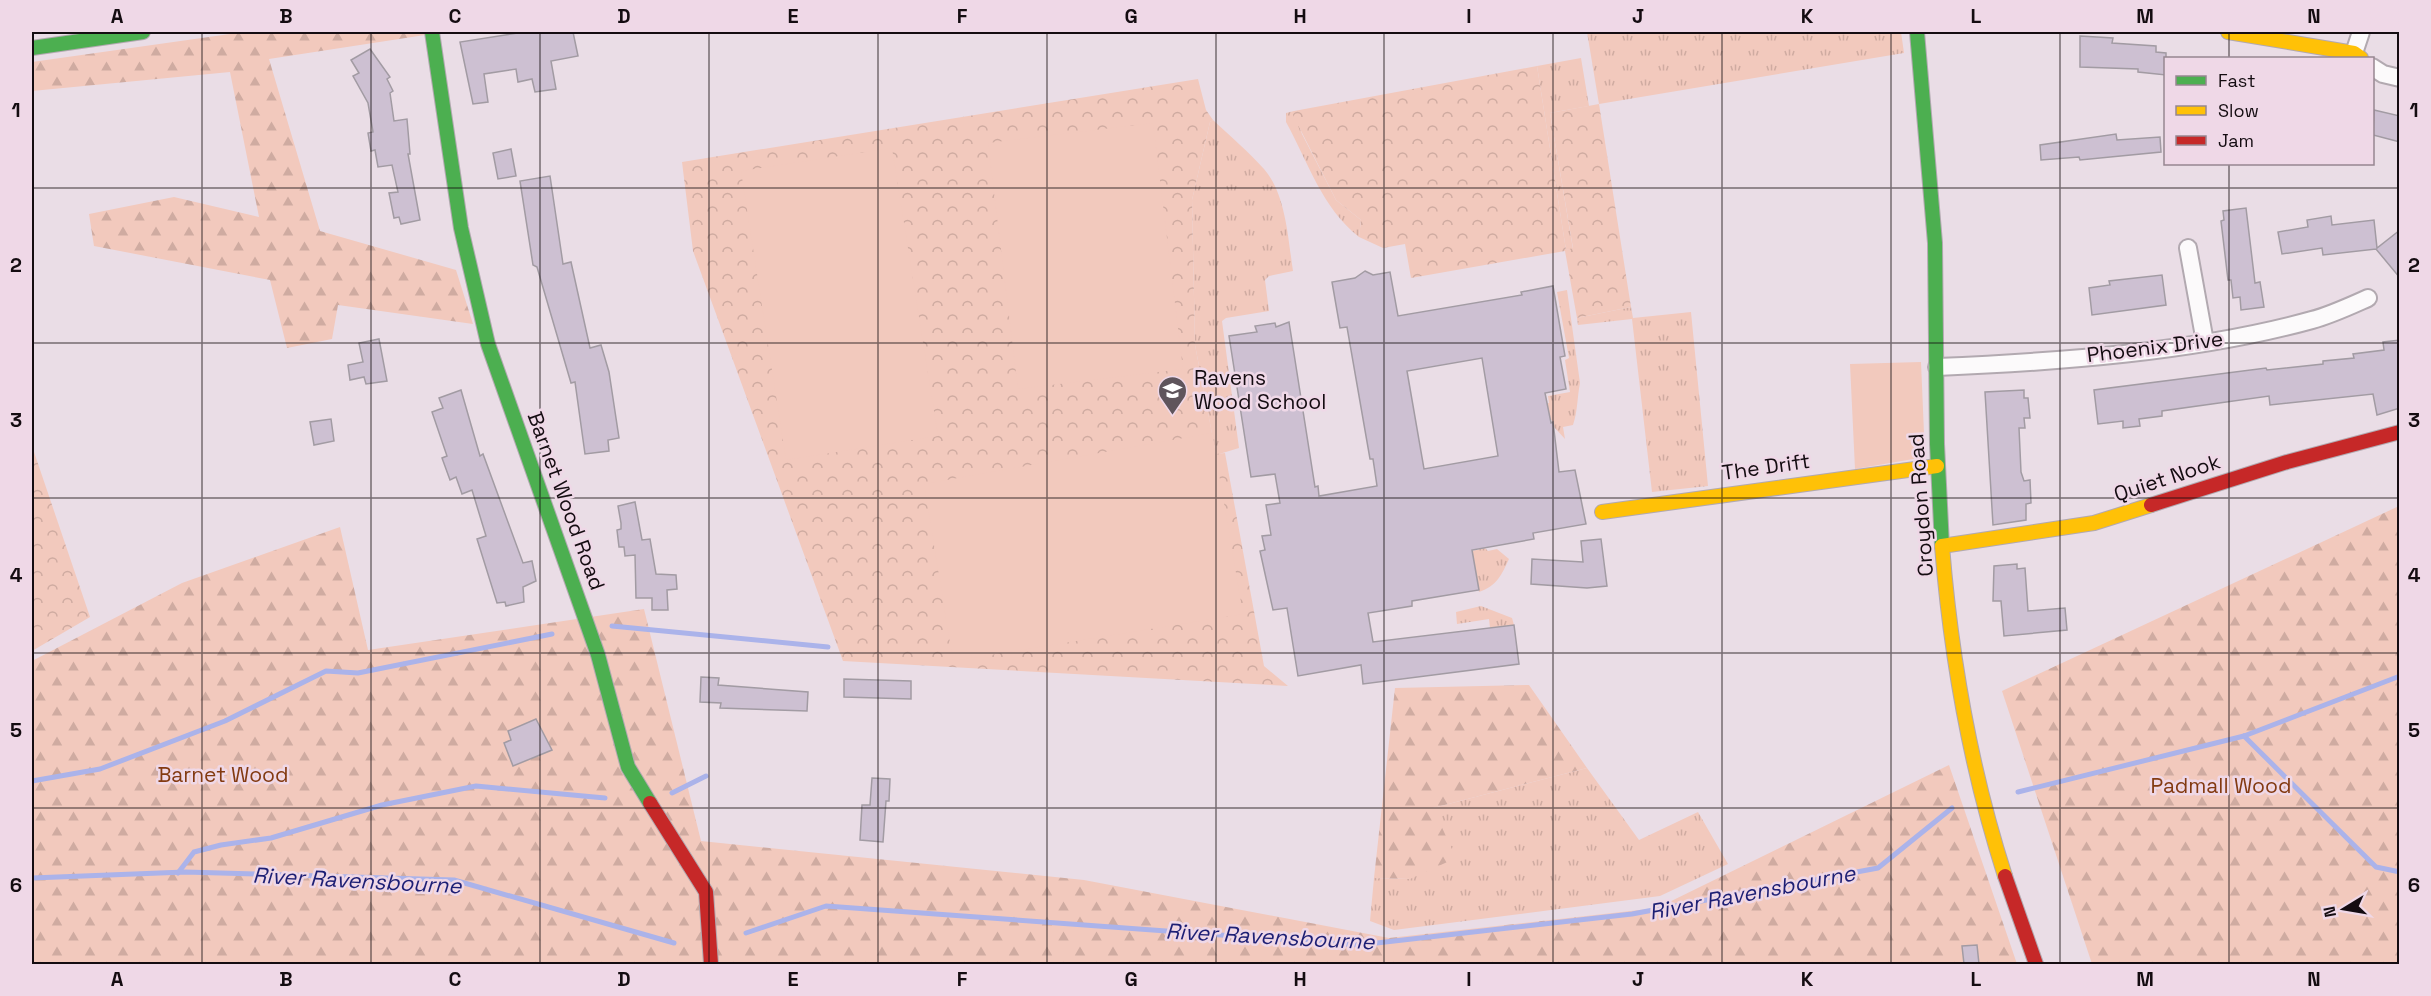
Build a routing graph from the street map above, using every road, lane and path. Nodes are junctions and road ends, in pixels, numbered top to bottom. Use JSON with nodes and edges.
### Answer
{"nodes":[{"id":1,"x":144,"y":32,"type":"edge"},
{"id":2,"x":432,"y":32,"type":"edge"},
{"id":3,"x":1917,"y":32,"type":"edge"},
{"id":4,"x":2228,"y":32,"type":"edge"},
{"id":5,"x":2361,"y":32,"type":"edge"},
{"id":6,"x":94,"y":35,"type":"edge"},
{"id":7,"x":32,"y":48,"type":"edge"},
{"id":8,"x":2357,"y":56,"type":"edge"},
{"id":9,"x":2374,"y":68,"type":"edge"},
{"id":10,"x":2400,"y":78,"type":"edge"},
{"id":11,"x":2188,"y":248,"type":"dead end"},
{"id":12,"x":2368,"y":298,"type":"dead end"},
{"id":13,"x":2205,"y":342,"type":"junction"},
{"id":14,"x":1937,"y":367,"type":"junction"},
{"id":15,"x":2400,"y":432,"type":"edge"},
{"id":16,"x":1937,"y":466,"type":"junction"},
{"id":17,"x":1602,"y":512,"type":"dead end"},
{"id":18,"x":1942,"y":546,"type":"junction"},
{"id":19,"x":711,"y":964,"type":"edge"},
{"id":20,"x":2036,"y":964,"type":"edge"}],
"edges":[{"from":1,"to":6,"type":"main road"},
{"from":2,"to":19,"type":"main road","name":"Barnet Wood Road"},
{"from":3,"to":14,"type":"main road","name":"Croydon Road"},
{"from":4,"to":8,"type":"main road"},
{"from":5,"to":8,"type":"street"},
{"from":6,"to":7,"type":"main road"},
{"from":9,"to":10,"type":"street"},
{"from":11,"to":13,"type":"street"},
{"from":12,"to":13,"type":"street","name":"Phoenix Drive"},
{"from":13,"to":14,"type":"street","name":"Phoenix Drive"},
{"from":14,"to":16,"type":"main road","name":"Croydon Road"},
{"from":15,"to":18,"type":"main road","name":"Quiet Nook"},
{"from":16,"to":17,"type":"main road","name":"The Drift"},
{"from":16,"to":18,"type":"main road","name":"Croydon Road"},
{"from":18,"to":20,"type":"main road","name":"Croydon Road"}]}
